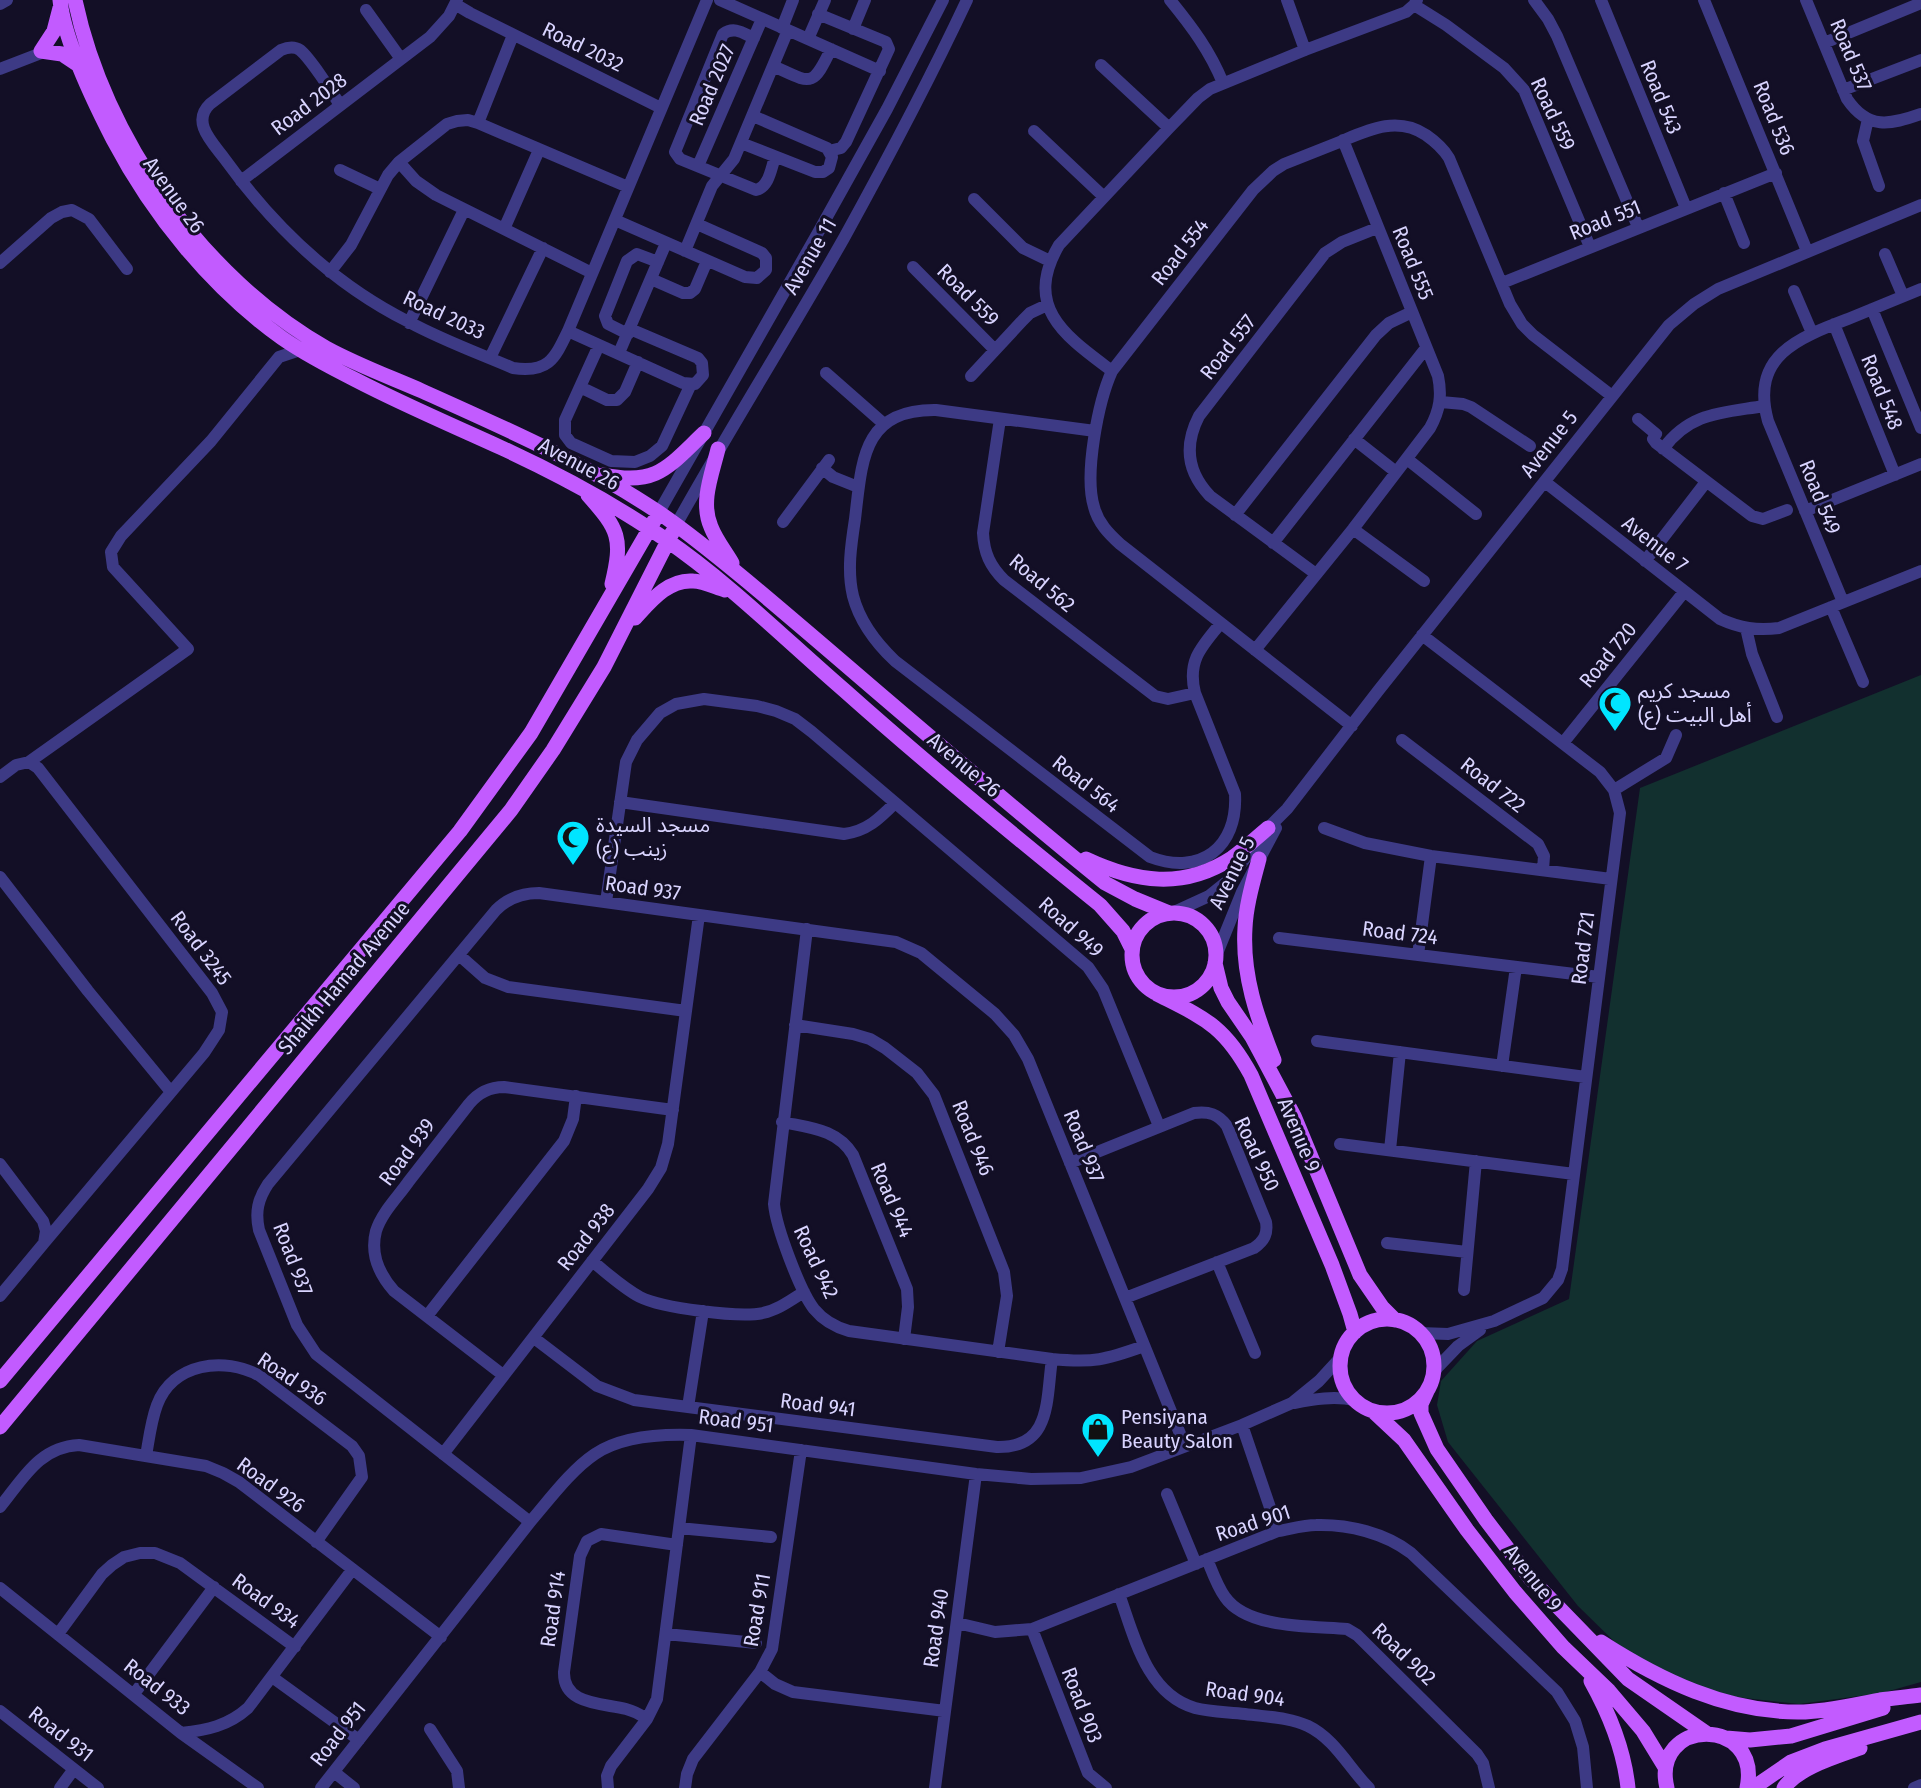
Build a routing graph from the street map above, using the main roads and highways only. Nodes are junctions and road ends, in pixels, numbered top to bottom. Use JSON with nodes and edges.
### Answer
{"nodes":[{"id":1,"x":75,"y":0,"type":"edge"},
{"id":2,"x":60,"y":3,"type":"edge"},
{"id":3,"x":77,"y":36,"type":"junction"},
{"id":4,"x":80,"y":66,"type":"junction"},
{"id":5,"x":704,"y":433,"type":"road end"},
{"id":6,"x":718,"y":449,"type":"road end"},
{"id":7,"x":592,"y":473,"type":"junction"},
{"id":8,"x":580,"y":486,"type":"junction"},
{"id":9,"x":659,"y":512,"type":"junction"},
{"id":10,"x":676,"y":525,"type":"junction"},
{"id":11,"x":649,"y":529,"type":"junction"},
{"id":12,"x":668,"y":541,"type":"junction"},
{"id":13,"x":740,"y":576,"type":"junction"},
{"id":14,"x":735,"y":594,"type":"junction"},
{"id":15,"x":607,"y":603,"type":"junction"},
{"id":16,"x":621,"y":634,"type":"junction"},
{"id":17,"x":1268,"y":828,"type":"road end"},
{"id":18,"x":1063,"y":848,"type":"junction"},
{"id":19,"x":1259,"y":859,"type":"road end"},
{"id":20,"x":1171,"y":913,"type":"junction"},
{"id":21,"x":1132,"y":949,"type":"junction"},
{"id":22,"x":1215,"y":960,"type":"junction"},
{"id":23,"x":1156,"y":994,"type":"junction"},
{"id":24,"x":1294,"y":1116,"type":"junction"},
{"id":25,"x":1395,"y":1320,"type":"junction"},
{"id":26,"x":1355,"y":1332,"type":"junction"},
{"id":27,"x":0,"y":1381,"type":"edge"},
{"id":28,"x":1427,"y":1391,"type":"junction"},
{"id":29,"x":1373,"y":1411,"type":"junction"},
{"id":30,"x":0,"y":1427,"type":"edge"},
{"id":31,"x":1581,"y":1629,"type":"junction"},
{"id":32,"x":1582,"y":1665,"type":"junction"},
{"id":33,"x":1921,"y":1696,"type":"edge"},
{"id":34,"x":1921,"y":1723,"type":"edge"},
{"id":35,"x":1706,"y":1733,"type":"junction"},
{"id":36,"x":1726,"y":1738,"type":"junction"},
{"id":37,"x":1665,"y":1781,"type":"edge"},
{"id":38,"x":1628,"y":1788,"type":"edge"},
{"id":39,"x":1747,"y":1788,"type":"edge"},
{"id":40,"x":1753,"y":1788,"type":"edge"},
{"id":41,"x":1784,"y":1788,"type":"edge"}],
"edges":[{"from":1,"to":3,"type":"main road","name":"Avenue 26"},
{"from":2,"to":3,"type":"main road","name":"Avenue 26"},
{"from":2,"to":4,"type":"main road"},
{"from":3,"to":4,"type":"main road","name":"Avenue 26"},
{"from":3,"to":7,"type":"main road","name":"Avenue 26"},
{"from":4,"to":8,"type":"main road","name":"Avenue 26"},
{"from":5,"to":7,"type":"main road"},
{"from":6,"to":13,"type":"main road"},
{"from":7,"to":9,"type":"main road","name":"Avenue 26"},
{"from":8,"to":11,"type":"main road","name":"Avenue 26"},
{"from":8,"to":15,"type":"main road"},
{"from":9,"to":10,"type":"main road","name":"Avenue 26"},
{"from":9,"to":11,"type":"main road","name":"Shaikh Hamad Avenue"},
{"from":10,"to":12,"type":"main road","name":"Shaikh Hamad Avenue"},
{"from":10,"to":13,"type":"main road","name":"Avenue 26"},
{"from":11,"to":12,"type":"main road","name":"Avenue 26"},
{"from":11,"to":15,"type":"main road","name":"Shaikh Hamad Avenue"},
{"from":12,"to":14,"type":"main road","name":"Avenue 26"},
{"from":12,"to":16,"type":"main road","name":"Shaikh Hamad Avenue"},
{"from":13,"to":18,"type":"main road","name":"Avenue 26"},
{"from":14,"to":16,"type":"main road"},
{"from":14,"to":21,"type":"main road","name":"Avenue 26"},
{"from":15,"to":27,"type":"main road","name":"Shaikh Hamad Avenue"},
{"from":16,"to":30,"type":"main road","name":"Shaikh Hamad Avenue"},
{"from":17,"to":18,"type":"main road"},
{"from":18,"to":20,"type":"main road","name":"Avenue 26"},
{"from":19,"to":24,"type":"main road"},
{"from":20,"to":21,"type":"main road"},
{"from":20,"to":22,"type":"main road"},
{"from":21,"to":23,"type":"main road"},
{"from":22,"to":23,"type":"main road"},
{"from":22,"to":24,"type":"main road","name":"Avenue 9"},
{"from":23,"to":26,"type":"main road","name":"Avenue 9"},
{"from":24,"to":25,"type":"main road","name":"Avenue 9"},
{"from":25,"to":26,"type":"main road"},
{"from":25,"to":28,"type":"main road"},
{"from":26,"to":29,"type":"main road"},
{"from":28,"to":29,"type":"main road"},
{"from":28,"to":31,"type":"main road","name":"Avenue 9"},
{"from":29,"to":32,"type":"main road","name":"Avenue 9"},
{"from":31,"to":33,"type":"main road"},
{"from":31,"to":35,"type":"main road","name":"Avenue 9"},
{"from":32,"to":37,"type":"main road","name":"Avenue 9"},
{"from":32,"to":38,"type":"main road"},
{"from":33,"to":36,"type":"main road"},
{"from":34,"to":40,"type":"main road"},
{"from":34,"to":41,"type":"main road"},
{"from":35,"to":36,"type":"main road"},
{"from":35,"to":37,"type":"main road"},
{"from":36,"to":39,"type":"main road"}]}
